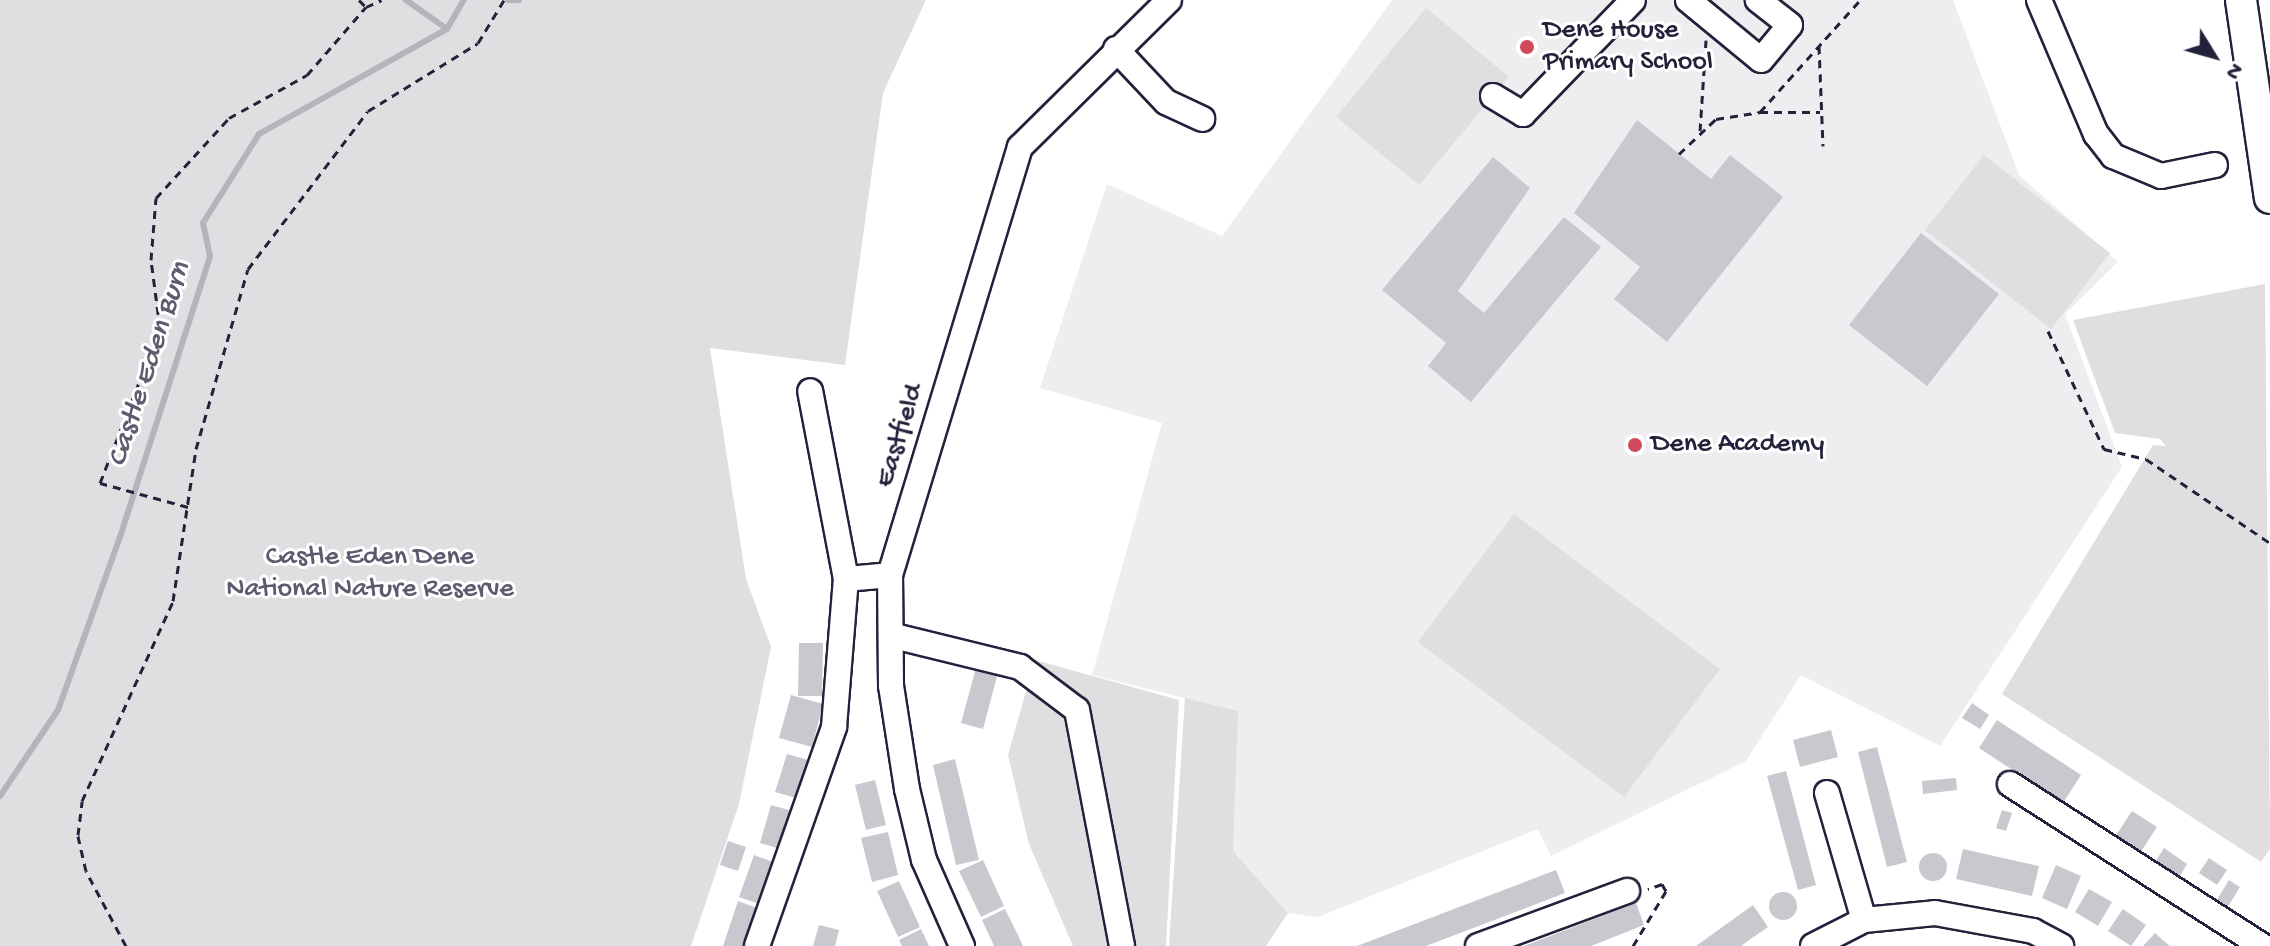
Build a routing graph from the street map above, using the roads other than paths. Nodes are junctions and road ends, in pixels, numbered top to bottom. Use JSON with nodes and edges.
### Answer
{"nodes":[{"id":1,"x":1169,"y":0,"type":"edge"},
{"id":2,"x":1633,"y":0,"type":"edge"},
{"id":3,"x":1688,"y":0,"type":"edge"},
{"id":4,"x":1758,"y":0,"type":"edge"},
{"id":5,"x":2039,"y":0,"type":"edge"},
{"id":6,"x":2241,"y":0,"type":"edge"},
{"id":7,"x":1116,"y":49,"type":"junction"},
{"id":8,"x":1493,"y":96,"type":"dead end"},
{"id":9,"x":1202,"y":119,"type":"dead end"},
{"id":10,"x":2215,"y":165,"type":"dead end"},
{"id":11,"x":2270,"y":198,"type":"edge"},
{"id":12,"x":810,"y":391,"type":"dead end"},
{"id":13,"x":890,"y":575,"type":"junction"},
{"id":14,"x":846,"y":579,"type":"junction"},
{"id":15,"x":894,"y":636,"type":"junction"},
{"id":16,"x":2010,"y":784,"type":"dead end"},
{"id":17,"x":1827,"y":793,"type":"dead end"},
{"id":18,"x":1627,"y":891,"type":"road end"},
{"id":19,"x":1864,"y":920,"type":"junction"},
{"id":20,"x":757,"y":946,"type":"edge"},
{"id":21,"x":962,"y":946,"type":"edge"},
{"id":22,"x":1122,"y":946,"type":"edge"},
{"id":23,"x":1478,"y":946,"type":"edge"},
{"id":24,"x":1813,"y":946,"type":"edge"},
{"id":25,"x":2061,"y":946,"type":"edge"},
{"id":26,"x":2262,"y":946,"type":"edge"}],
"edges":[{"from":1,"to":7,"type":"street","name":"Eastfield"},
{"from":2,"to":8,"type":"street"},
{"from":3,"to":4,"type":"street"},
{"from":5,"to":10,"type":"street"},
{"from":6,"to":11,"type":"main road"},
{"from":7,"to":9,"type":"street"},
{"from":7,"to":13,"type":"street","name":"Eastfield"},
{"from":12,"to":14,"type":"street"},
{"from":13,"to":14,"type":"street"},
{"from":13,"to":15,"type":"street","name":"Eastfield"},
{"from":14,"to":20,"type":"street"},
{"from":15,"to":21,"type":"street","name":"Eastfield"},
{"from":15,"to":22,"type":"street"},
{"from":16,"to":26,"type":"street"},
{"from":17,"to":19,"type":"street"},
{"from":18,"to":23,"type":"street"},
{"from":19,"to":24,"type":"street"},
{"from":19,"to":25,"type":"street"}]}
